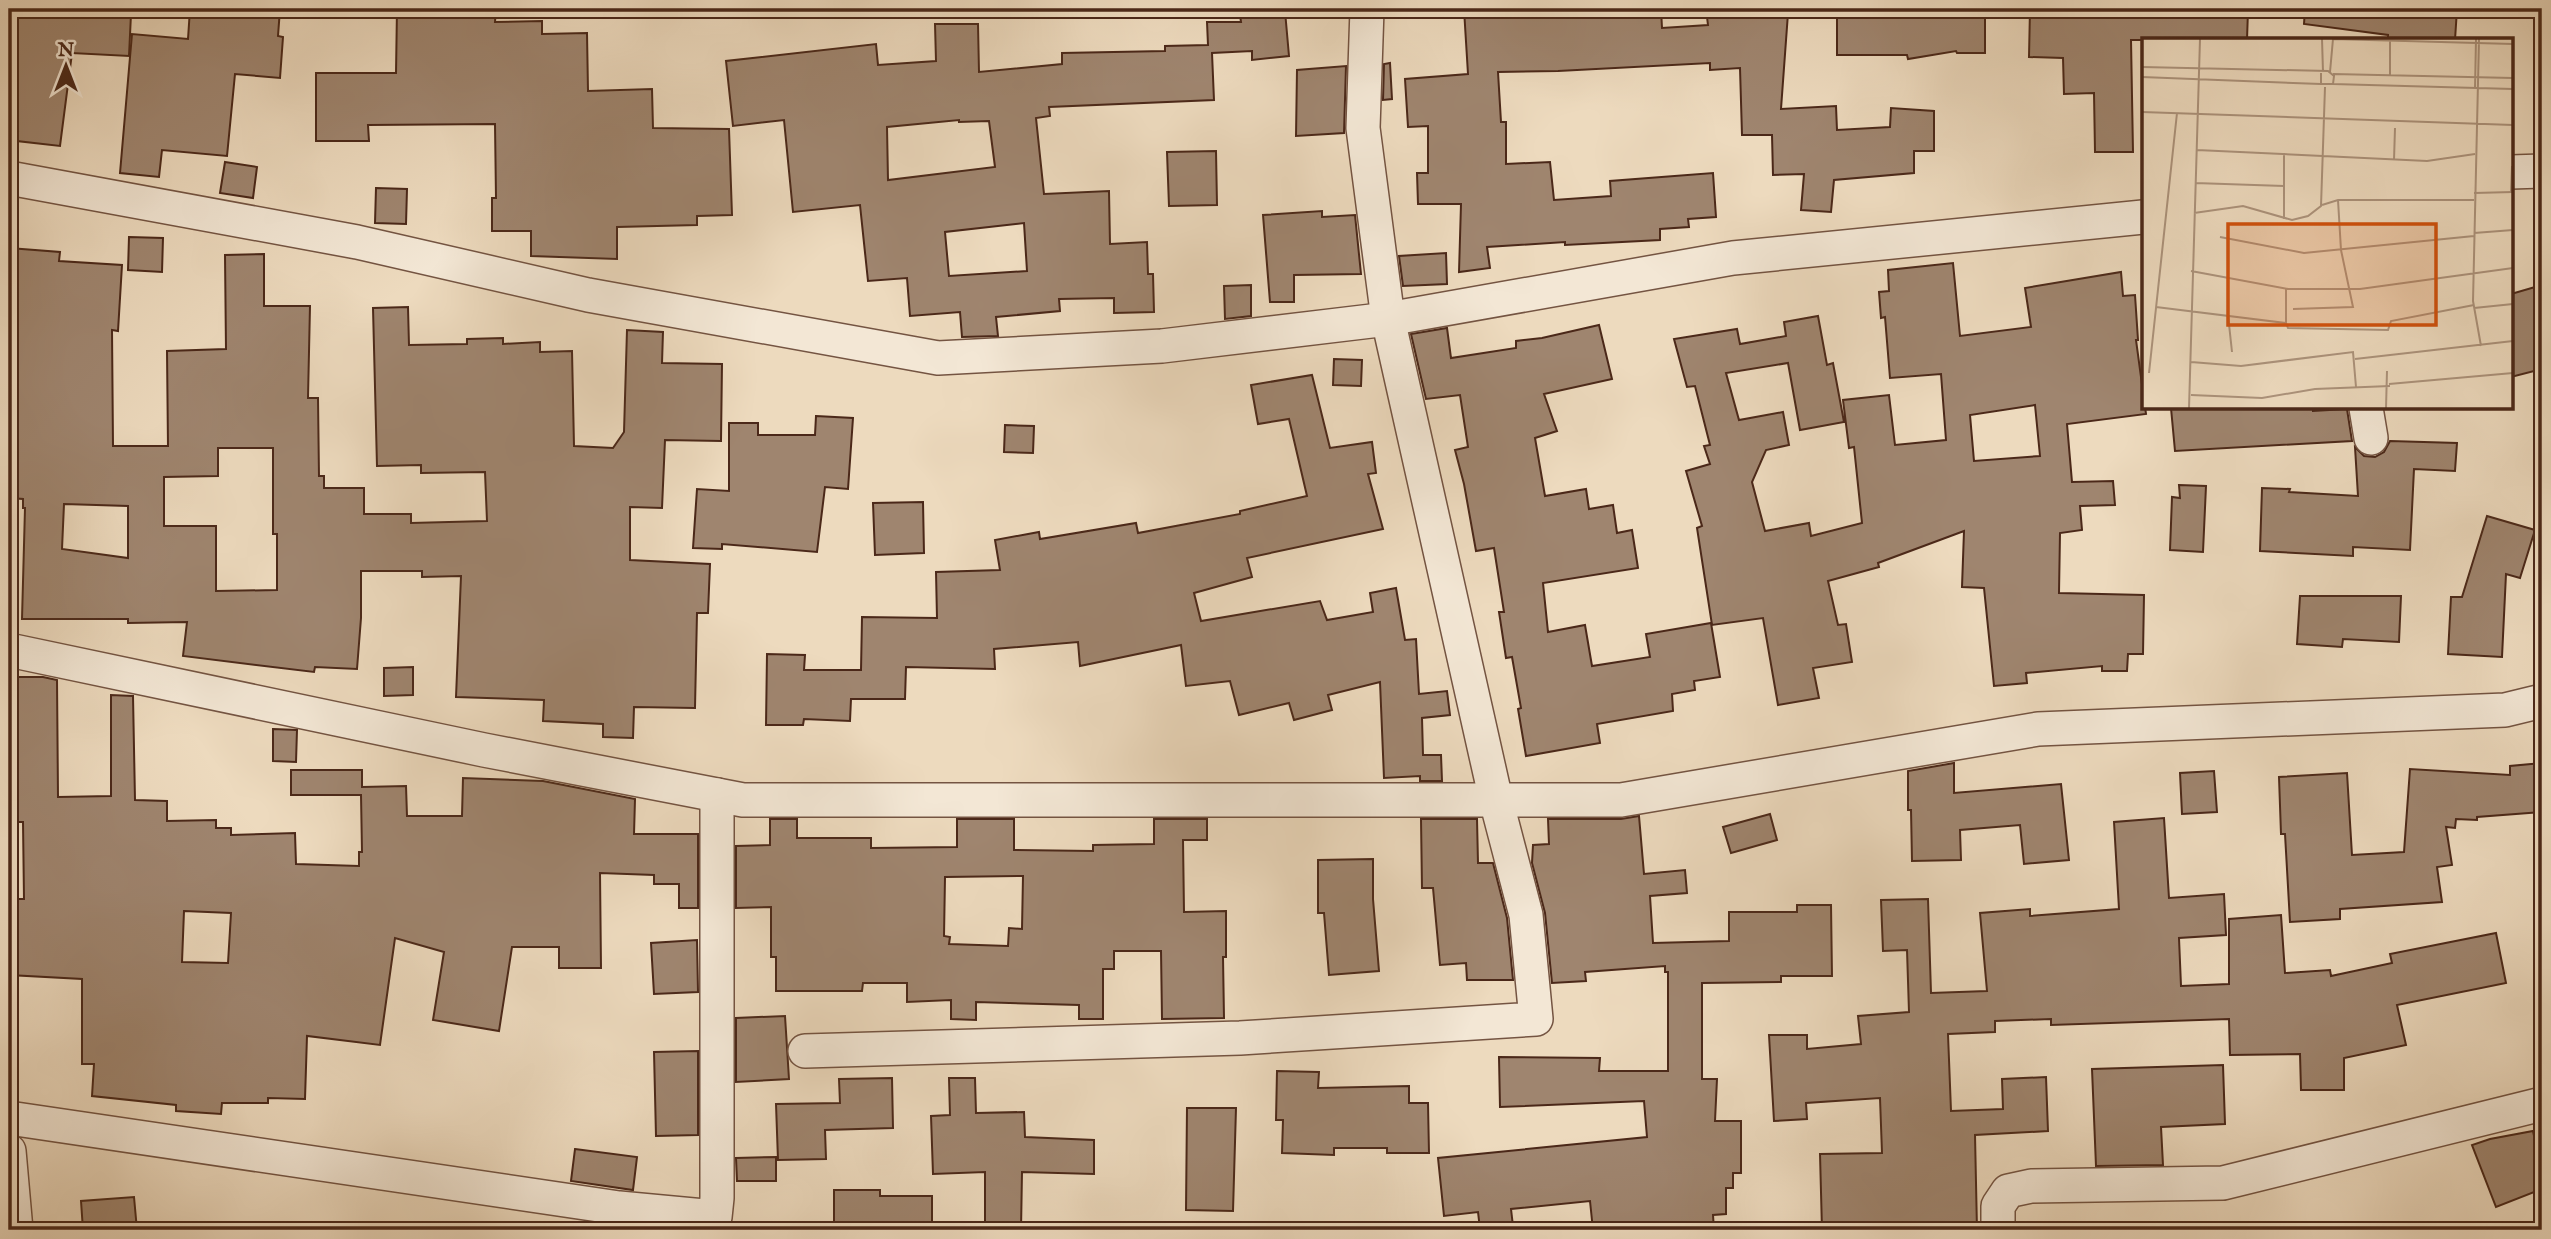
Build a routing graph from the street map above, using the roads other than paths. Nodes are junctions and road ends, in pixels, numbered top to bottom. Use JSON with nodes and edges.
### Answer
{"nodes":[{"id":1,"x":1367,"y":9,"type":"edge"},
{"id":2,"x":2542,"y":171,"type":"edge"},
{"id":3,"x":2512,"y":172,"type":"edge"},
{"id":4,"x":9,"y":178,"type":"edge"},
{"id":5,"x":2142,"y":217,"type":"edge"},
{"id":6,"x":1388,"y":319,"type":"junction"},
{"id":7,"x":9,"y":650,"type":"edge"},
{"id":8,"x":2542,"y":701,"type":"edge"},
{"id":9,"x":717,"y":795,"type":"junction"},
{"id":10,"x":1496,"y":800,"type":"junction"},
{"id":11,"x":805,"y":1051,"type":"dead end"},
{"id":12,"x":2542,"y":1104,"type":"edge"},
{"id":13,"x":9,"y":1118,"type":"edge"},
{"id":14,"x":9,"y":1151,"type":"edge"},
{"id":15,"x":714,"y":1224,"type":"edge"},
{"id":16,"x":16,"y":1230,"type":"edge"},
{"id":17,"x":1998,"y":1230,"type":"edge"}],
"edges":[{"from":1,"to":6,"type":"street"},
{"from":2,"to":3,"type":"street"},
{"from":4,"to":6,"type":"street"},
{"from":5,"to":6,"type":"street"},
{"from":6,"to":10,"type":"street"},
{"from":7,"to":9,"type":"street"},
{"from":8,"to":10,"type":"street"},
{"from":9,"to":10,"type":"street"},
{"from":9,"to":15,"type":"street"},
{"from":10,"to":11,"type":"street"},
{"from":12,"to":17,"type":"street"},
{"from":13,"to":15,"type":"street"},
{"from":14,"to":16,"type":"street"}]}
